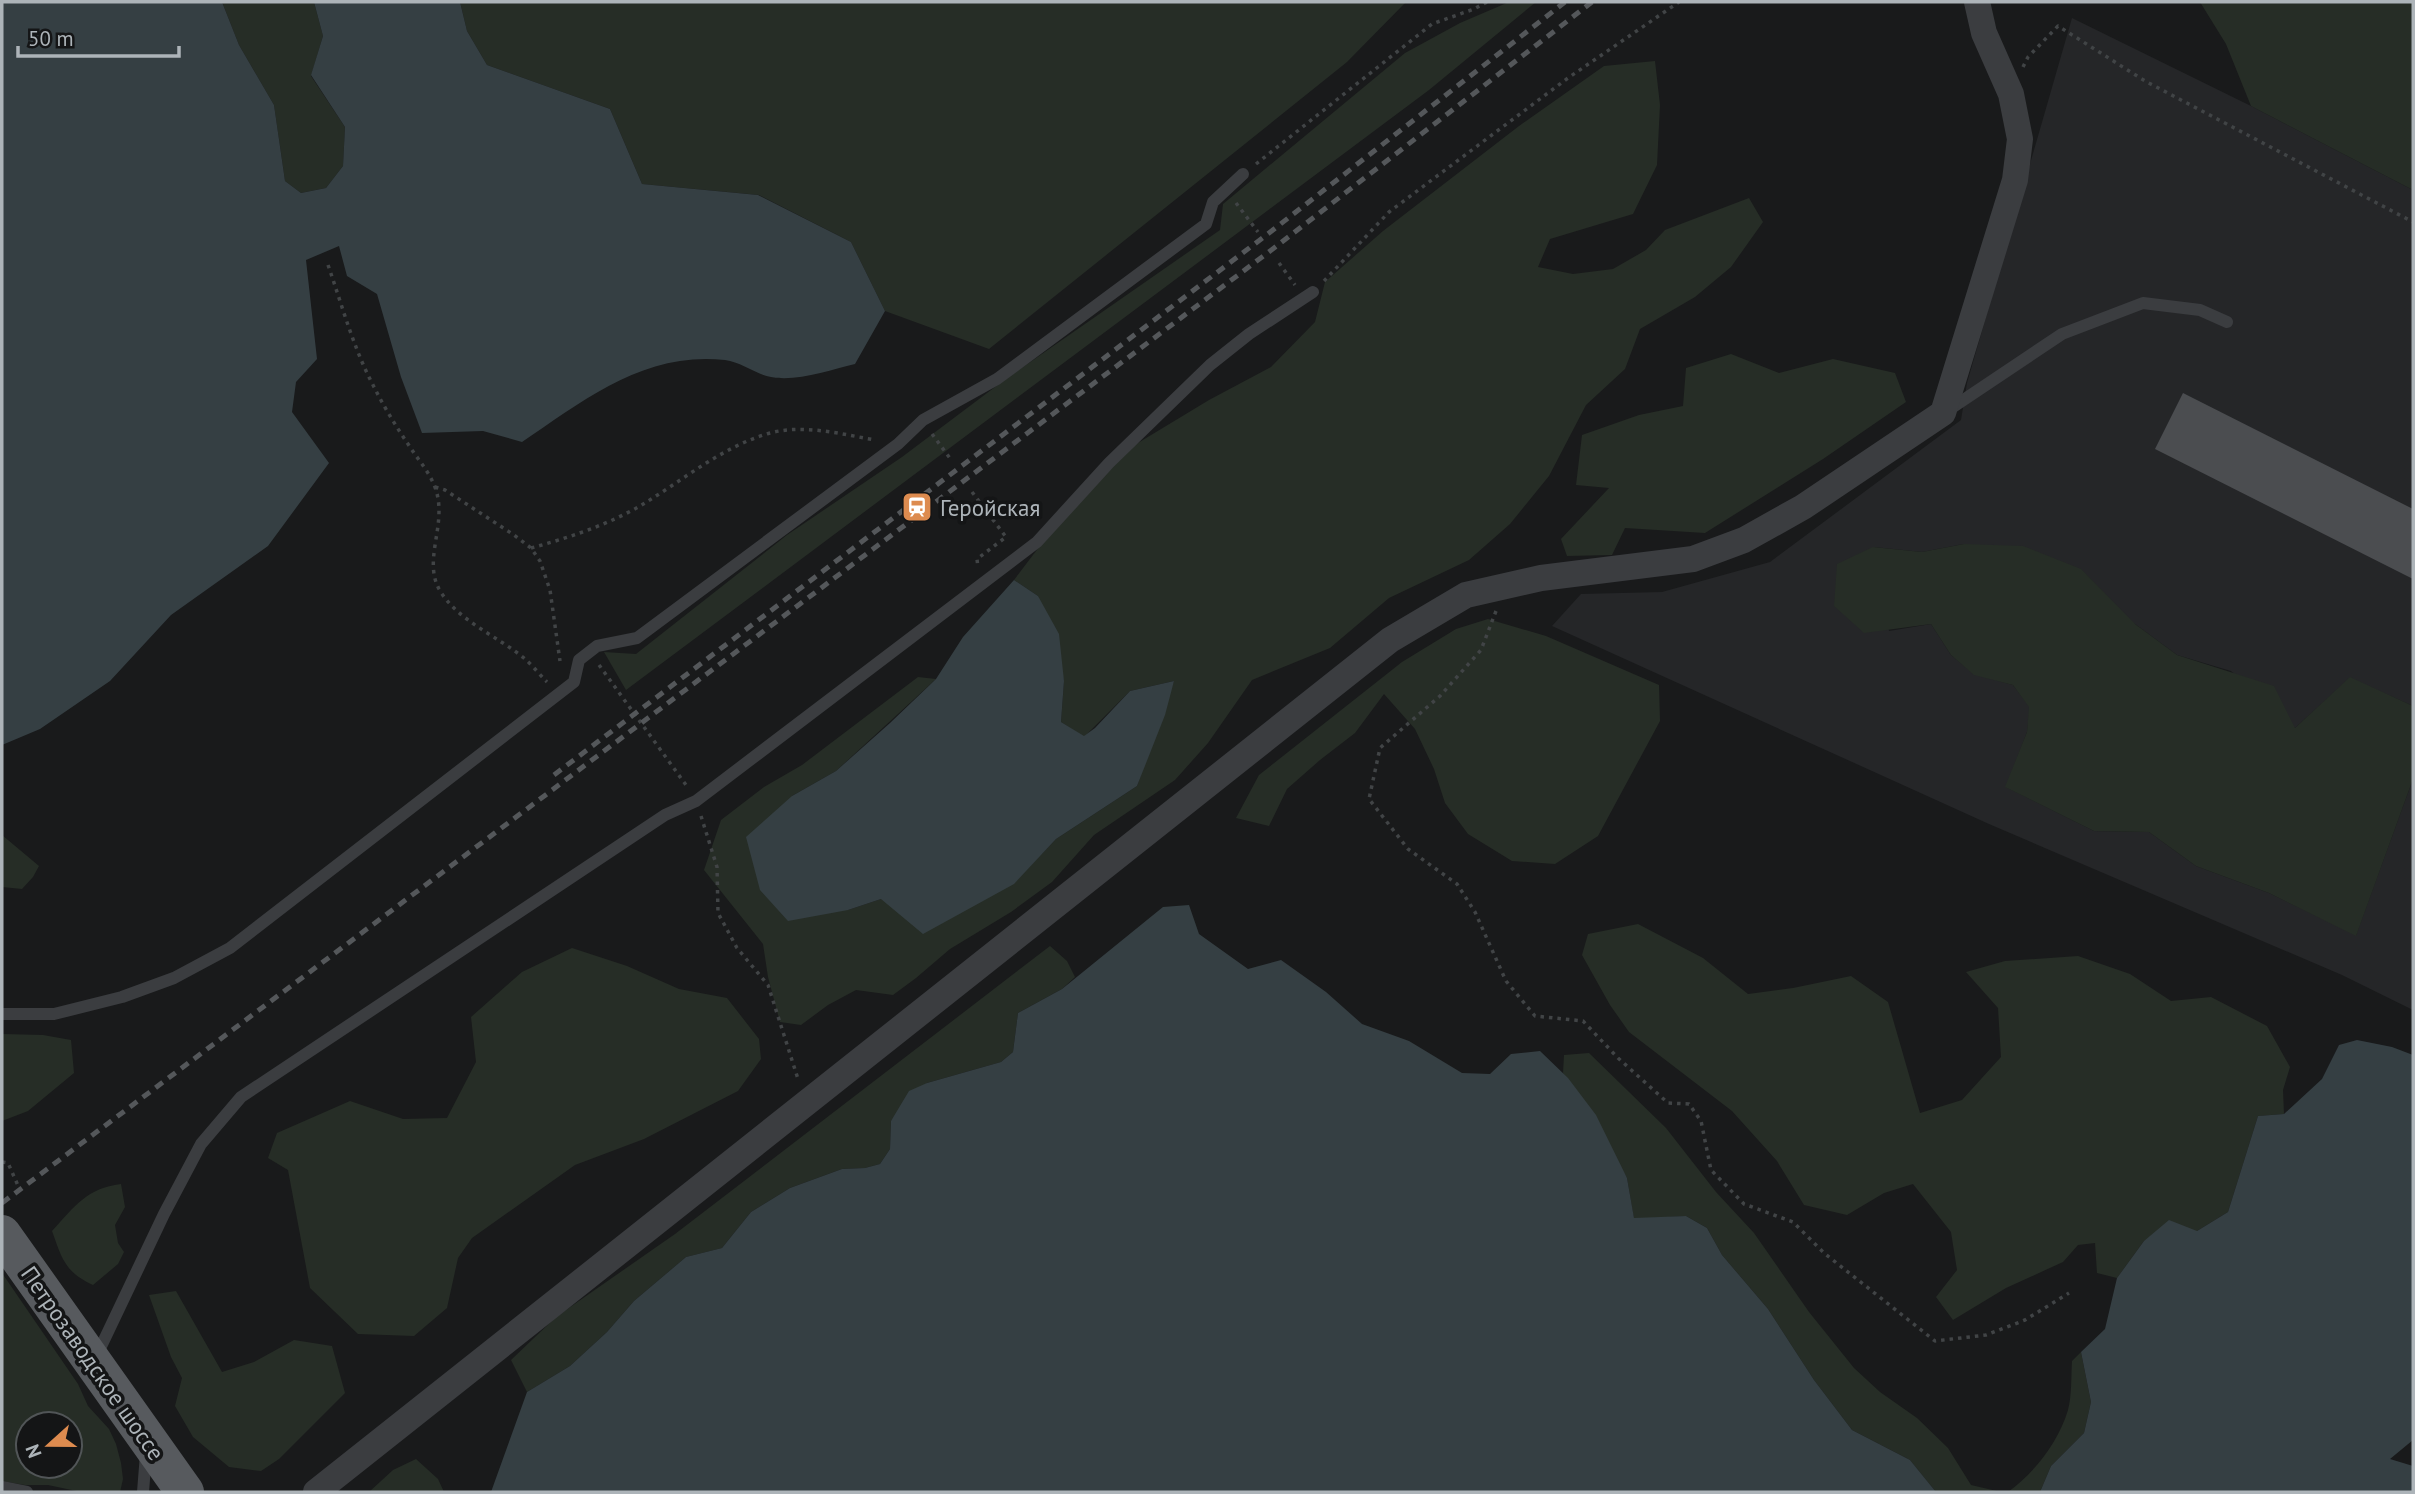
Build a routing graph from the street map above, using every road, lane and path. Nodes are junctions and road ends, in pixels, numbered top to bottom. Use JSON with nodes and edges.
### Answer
{"nodes":[{"id":1,"x":1487,"y":2,"type":"edge"},
{"id":2,"x":1679,"y":2,"type":"edge"},
{"id":3,"x":1977,"y":2,"type":"edge"},
{"id":4,"x":2011,"y":94,"type":"junction"},
{"id":5,"x":1243,"y":174,"type":"joint"},
{"id":6,"x":1228,"y":209,"type":"dead end"},
{"id":7,"x":2413,"y":222,"type":"edge"},
{"id":8,"x":1258,"y":232,"type":"dead end"},
{"id":9,"x":328,"y":265,"type":"dead end"},
{"id":10,"x":1313,"y":292,"type":"joint"},
{"id":11,"x":2227,"y":322,"type":"dead end"},
{"id":12,"x":1944,"y":414,"type":"junction"},
{"id":13,"x":930,"y":432,"type":"dead end"},
{"id":14,"x":898,"y":444,"type":"junction"},
{"id":15,"x":952,"y":461,"type":"dead end"},
{"id":16,"x":435,"y":487,"type":"junction"},
{"id":17,"x":972,"y":492,"type":"dead end"},
{"id":18,"x":531,"y":548,"type":"junction"},
{"id":19,"x":977,"y":559,"type":"dead end"},
{"id":20,"x":1505,"y":586,"type":"junction"},
{"id":21,"x":566,"y":688,"type":"junction"},
{"id":22,"x":680,"y":790,"type":"dead end"},
{"id":23,"x":696,"y":801,"type":"junction"},
{"id":24,"x":2,"y":1014,"type":"edge"},
{"id":25,"x":806,"y":1104,"type":"junction"},
{"id":26,"x":2,"y":1162,"type":"edge"},
{"id":27,"x":20,"y":1190,"type":"dead end"},
{"id":28,"x":2,"y":1234,"type":"edge"},
{"id":29,"x":2069,"y":1293,"type":"dead end"},
{"id":30,"x":93,"y":1363,"type":"junction"},
{"id":31,"x":147,"y":1441,"type":"junction"},
{"id":32,"x":2,"y":1488,"type":"edge"},
{"id":33,"x":27,"y":1492,"type":"edge"},
{"id":34,"x":143,"y":1492,"type":"edge"},
{"id":35,"x":185,"y":1492,"type":"edge"},
{"id":36,"x":316,"y":1492,"type":"edge"}],
"edges":[{"from":1,"to":5,"type":"path"},
{"from":2,"to":10,"type":"path"},
{"from":3,"to":4,"type":"street"},
{"from":4,"to":7,"type":"path"},
{"from":4,"to":12,"type":"street"},
{"from":5,"to":14,"type":"lane"},
{"from":6,"to":8,"type":"path"},
{"from":9,"to":16,"type":"path"},
{"from":10,"to":23,"type":"lane"},
{"from":11,"to":12,"type":"lane"},
{"from":12,"to":20,"type":"street"},
{"from":13,"to":15,"type":"path"},
{"from":14,"to":18,"type":"path"},
{"from":14,"to":21,"type":"lane"},
{"from":16,"to":18,"type":"path"},
{"from":16,"to":21,"type":"path"},
{"from":17,"to":19,"type":"path"},
{"from":18,"to":21,"type":"path"},
{"from":20,"to":25,"type":"street"},
{"from":20,"to":29,"type":"path"},
{"from":21,"to":22,"type":"path"},
{"from":21,"to":24,"type":"lane"},
{"from":23,"to":25,"type":"path"},
{"from":23,"to":30,"type":"lane"},
{"from":25,"to":36,"type":"street"},
{"from":26,"to":27,"type":"path"},
{"from":28,"to":30,"type":"main road","name":"Петрозаводское шоссе"},
{"from":30,"to":31,"type":"main road","name":"Петрозаводское шоссе"},
{"from":31,"to":34,"type":"lane"},
{"from":31,"to":35,"type":"main road","name":"Петрозаводское шоссе"},
{"from":32,"to":33,"type":"lane"}]}
